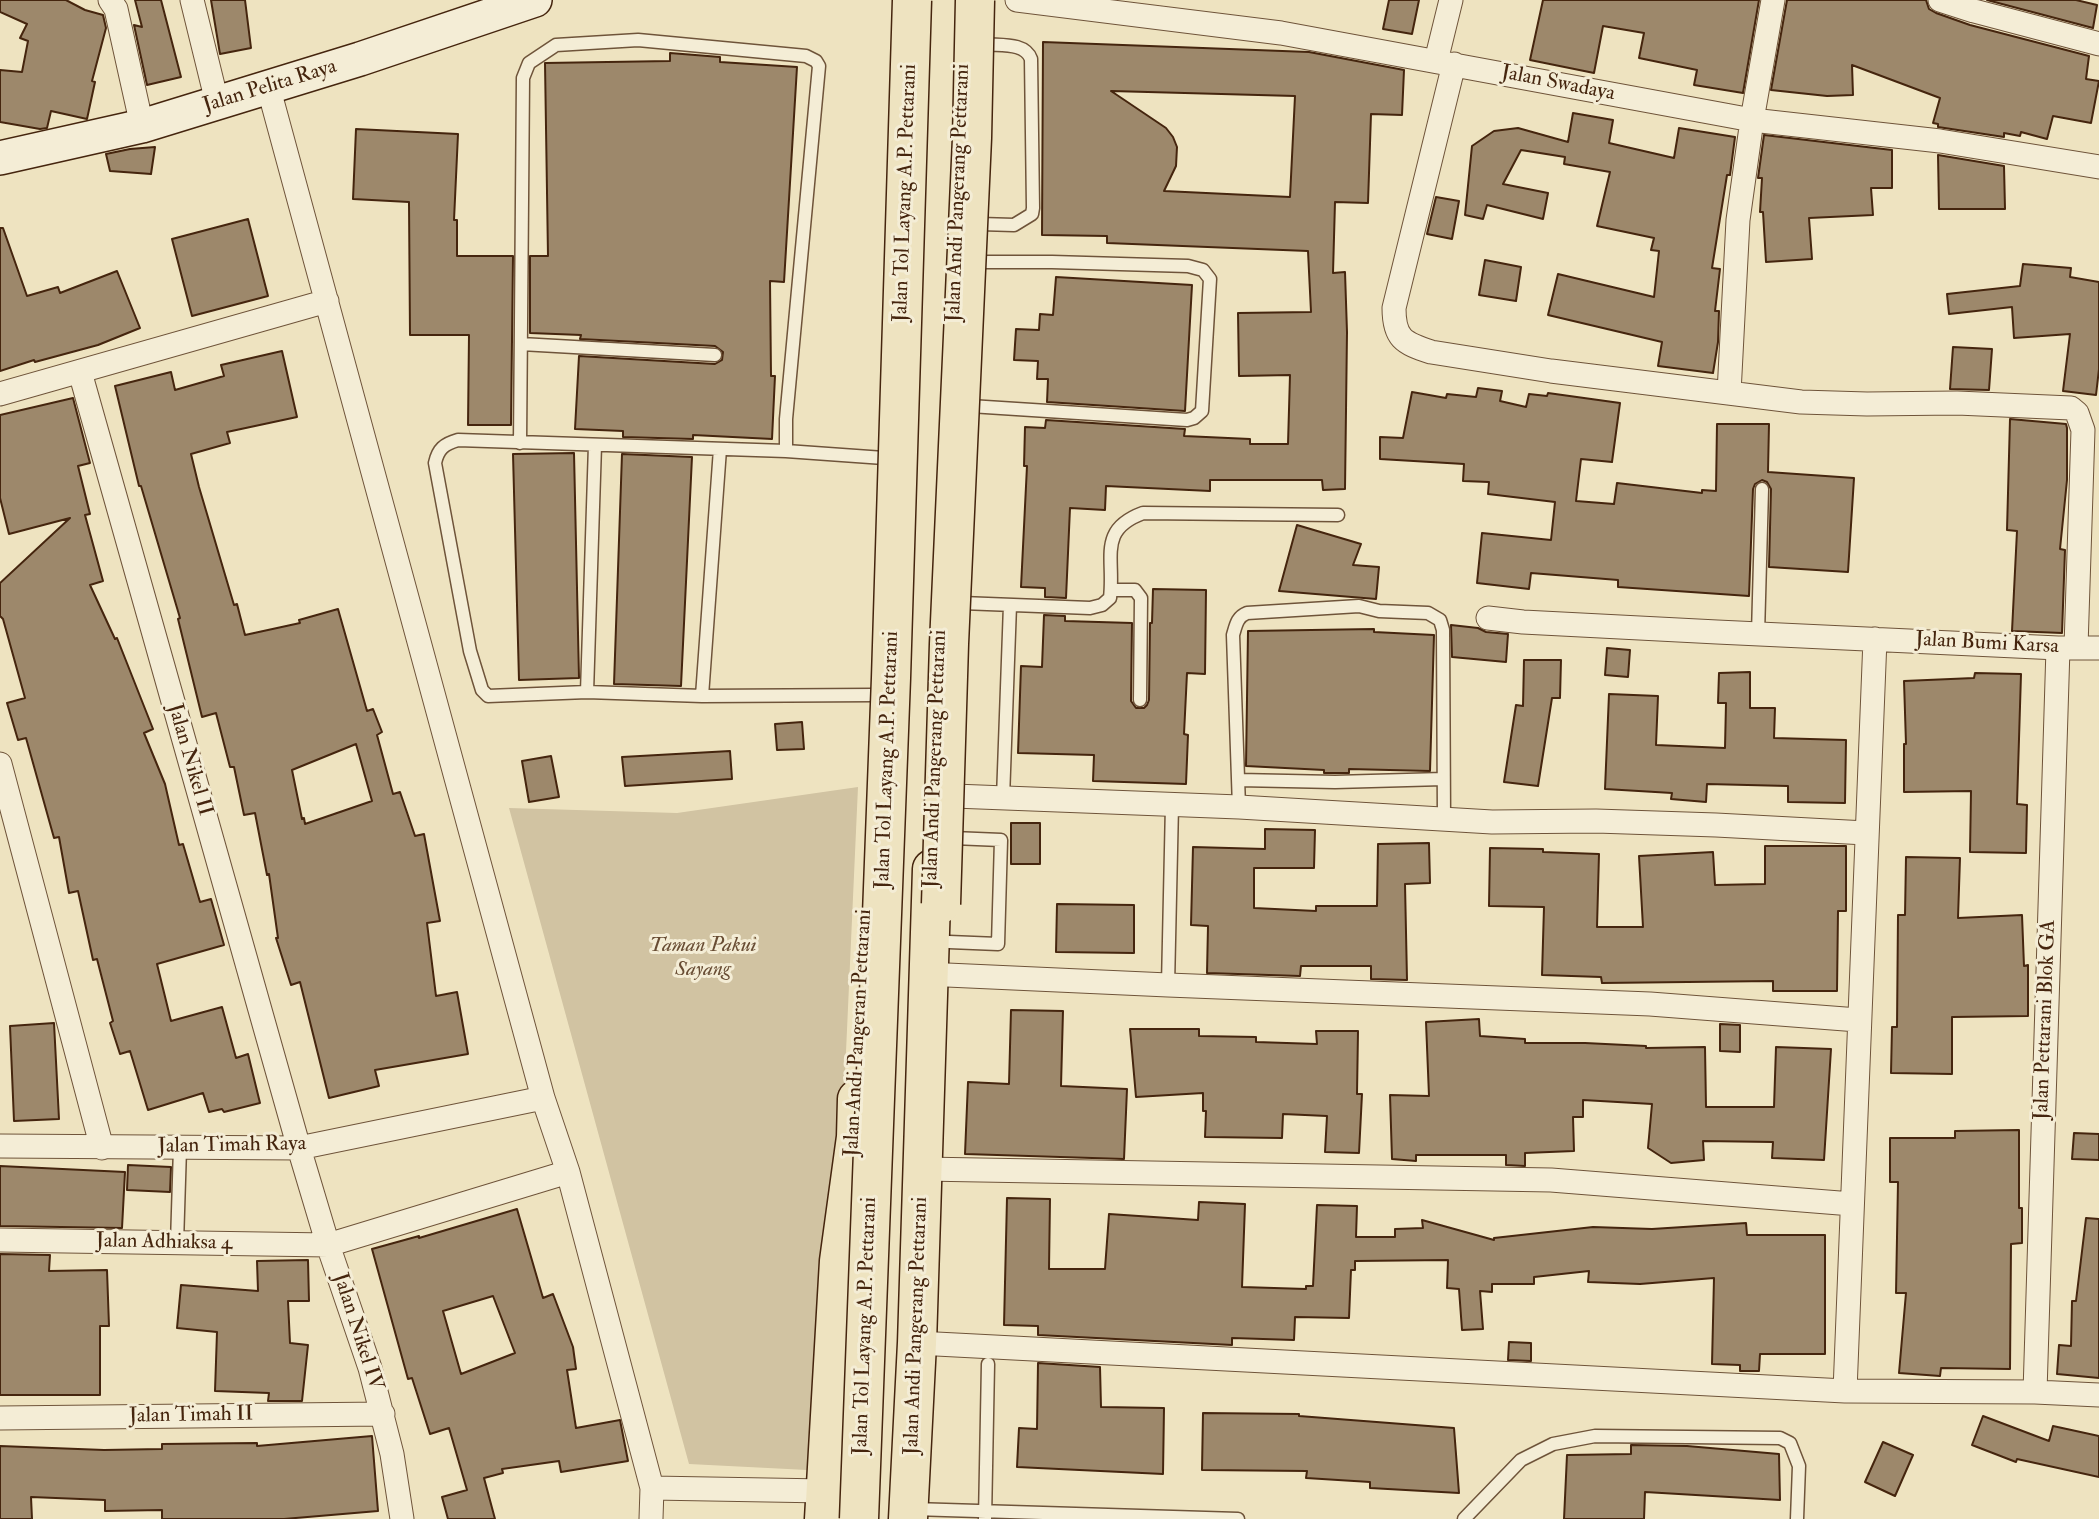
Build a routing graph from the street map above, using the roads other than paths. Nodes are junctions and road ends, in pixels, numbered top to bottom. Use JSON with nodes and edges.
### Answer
{"nodes":[{"id":1,"x":110,"y":0,"type":"edge"},
{"id":2,"x":192,"y":0,"type":"edge"},
{"id":3,"x":535,"y":0,"type":"edge"},
{"id":4,"x":894,"y":0,"type":"edge"},
{"id":5,"x":912,"y":0,"type":"edge"},
{"id":6,"x":930,"y":0,"type":"edge"},
{"id":7,"x":1451,"y":0,"type":"edge"},
{"id":8,"x":1773,"y":0,"type":"edge"},
{"id":9,"x":1940,"y":0,"type":"edge"},
{"id":10,"x":479,"y":10,"type":"edge"},
{"id":11,"x":982,"y":19,"type":"edge"},
{"id":12,"x":2099,"y":44,"type":"edge"},
{"id":13,"x":1445,"y":62,"type":"junction"},
{"id":14,"x":268,"y":86,"type":"junction"},
{"id":15,"x":217,"y":102,"type":"junction"},
{"id":16,"x":1752,"y":120,"type":"junction"},
{"id":17,"x":142,"y":126,"type":"junction"},
{"id":18,"x":0,"y":158,"type":"edge"},
{"id":19,"x":2099,"y":167,"type":"edge"},
{"id":20,"x":980,"y":224,"type":"dead end"},
{"id":21,"x":978,"y":262,"type":"dead end"},
{"id":22,"x":327,"y":302,"type":"junction"},
{"id":23,"x":521,"y":344,"type":"junction"},
{"id":24,"x":715,"y":355,"type":"dead end"},
{"id":25,"x":80,"y":372,"type":"junction"},
{"id":26,"x":1729,"y":393,"type":"junction"},
{"id":27,"x":0,"y":394,"type":"edge"},
{"id":28,"x":970,"y":406,"type":"dead end"},
{"id":29,"x":520,"y":443,"type":"junction"},
{"id":30,"x":596,"y":445,"type":"junction"},
{"id":31,"x":720,"y":449,"type":"junction"},
{"id":32,"x":786,"y":451,"type":"junction"},
{"id":33,"x":884,"y":458,"type":"junction"},
{"id":34,"x":1762,"y":489,"type":"dead end"},
{"id":35,"x":1338,"y":515,"type":"dead end"},
{"id":36,"x":1111,"y":590,"type":"junction"},
{"id":37,"x":962,"y":603,"type":"dead end"},
{"id":38,"x":1010,"y":605,"type":"junction"},
{"id":39,"x":1488,"y":618,"type":"dead end"},
{"id":40,"x":1758,"y":634,"type":"junction"},
{"id":41,"x":1875,"y":639,"type":"junction"},
{"id":42,"x":2078,"y":648,"type":"edge"},
{"id":43,"x":587,"y":692,"type":"junction"},
{"id":44,"x":874,"y":695,"type":"junction"},
{"id":45,"x":702,"y":696,"type":"junction"},
{"id":46,"x":1140,"y":700,"type":"dead end"},
{"id":47,"x":0,"y":765,"type":"edge"},
{"id":48,"x":1443,"y":779,"type":"junction"},
{"id":49,"x":1239,"y":780,"type":"junction"},
{"id":50,"x":954,"y":796,"type":"dead end"},
{"id":51,"x":1003,"y":798,"type":"junction"},
{"id":52,"x":1172,"y":805,"type":"junction"},
{"id":53,"x":1239,"y":807,"type":"junction"},
{"id":54,"x":1444,"y":819,"type":"junction"},
{"id":55,"x":1866,"y":834,"type":"junction"},
{"id":56,"x":953,"y":838,"type":"dead end"},
{"id":57,"x":948,"y":942,"type":"dead end"},
{"id":58,"x":947,"y":975,"type":"dead end"},
{"id":59,"x":1168,"y":985,"type":"junction"},
{"id":60,"x":1858,"y":1020,"type":"junction"},
{"id":61,"x":935,"y":1064,"type":"dead end"},
{"id":62,"x":542,"y":1098,"type":"junction"},
{"id":63,"x":0,"y":1146,"type":"edge"},
{"id":64,"x":102,"y":1148,"type":"junction"},
{"id":65,"x":180,"y":1148,"type":"junction"},
{"id":66,"x":299,"y":1148,"type":"junction"},
{"id":67,"x":923,"y":1169,"type":"junction"},
{"id":68,"x":568,"y":1172,"type":"junction"},
{"id":69,"x":1852,"y":1204,"type":"junction"},
{"id":70,"x":0,"y":1240,"type":"edge"},
{"id":71,"x":177,"y":1243,"type":"junction"},
{"id":72,"x":328,"y":1245,"type":"junction"},
{"id":73,"x":917,"y":1343,"type":"junction"},
{"id":74,"x":988,"y":1364,"type":"dead end"},
{"id":75,"x":1844,"y":1391,"type":"junction"},
{"id":76,"x":2035,"y":1392,"type":"junction"},
{"id":77,"x":2099,"y":1395,"type":"edge"},
{"id":78,"x":915,"y":1404,"type":"junction"},
{"id":79,"x":832,"y":1407,"type":"junction"},
{"id":80,"x":383,"y":1414,"type":"junction"},
{"id":81,"x":0,"y":1418,"type":"edge"},
{"id":82,"x":652,"y":1488,"type":"junction"},
{"id":83,"x":825,"y":1505,"type":"edge"},
{"id":84,"x":986,"y":1515,"type":"edge"},
{"id":85,"x":898,"y":1516,"type":"edge"},
{"id":86,"x":402,"y":1519,"type":"edge"},
{"id":87,"x":651,"y":1519,"type":"edge"},
{"id":88,"x":859,"y":1519,"type":"edge"},
{"id":89,"x":1238,"y":1519,"type":"edge"},
{"id":90,"x":1464,"y":1519,"type":"edge"},
{"id":91,"x":1797,"y":1519,"type":"edge"}],
"edges":[{"from":1,"to":17,"type":"street"},
{"from":2,"to":15,"type":"street"},
{"from":3,"to":10,"type":"main road","name":"Jalan Pelita Raya"},
{"from":4,"to":33,"type":"highway","name":"Jalan Andi Pangeran Pettarani"},
{"from":5,"to":88,"type":"highway","name":"Jalan Tol Layang A.P. Pettarani","bridge":true},
{"from":6,"to":85,"type":"highway","name":"Jalan Tol Layang A.P. Pettarani"},
{"from":7,"to":13,"type":"street"},
{"from":8,"to":16,"type":"street"},
{"from":9,"to":12,"type":"street"},
{"from":10,"to":14,"type":"main road","name":"Jalan Pelita Raya"},
{"from":11,"to":13,"type":"street","name":"Jalan Swadaya"},
{"from":11,"to":20,"type":"lane"},
{"from":11,"to":61,"type":"highway","bridge":true},
{"from":11,"to":67,"type":"highway","name":"Jalan Andi Pangerang Pettarani"},
{"from":13,"to":16,"type":"street","name":"Jalan Swadaya"},
{"from":13,"to":26,"type":"street"},
{"from":14,"to":15,"type":"main road","name":"Jalan Pelita Raya"},
{"from":14,"to":22,"type":"street"},
{"from":15,"to":17,"type":"main road","name":"Jalan Pelita Raya"},
{"from":16,"to":19,"type":"street","name":"Jalan Swadaya"},
{"from":16,"to":26,"type":"street"},
{"from":17,"to":18,"type":"main road","name":"Jalan Pelita Raya"},
{"from":21,"to":28,"type":"lane"},
{"from":22,"to":25,"type":"street"},
{"from":22,"to":62,"type":"street"},
{"from":23,"to":24,"type":"lane"},
{"from":23,"to":29,"type":"lane"},
{"from":23,"to":32,"type":"lane"},
{"from":25,"to":27,"type":"street"},
{"from":25,"to":66,"type":"street","name":"Jalan Nikel II"},
{"from":26,"to":42,"type":"street","name":"Jalan Pettarani Blok GA"},
{"from":29,"to":30,"type":"lane"},
{"from":29,"to":43,"type":"lane"},
{"from":30,"to":31,"type":"lane"},
{"from":30,"to":43,"type":"lane"},
{"from":31,"to":32,"type":"lane"},
{"from":31,"to":45,"type":"lane"},
{"from":32,"to":33,"type":"lane"},
{"from":33,"to":44,"type":"highway","name":"Jalan Andi Pangeran Pettarani"},
{"from":34,"to":40,"type":"lane"},
{"from":35,"to":36,"type":"lane"},
{"from":36,"to":38,"type":"lane"},
{"from":36,"to":46,"type":"lane"},
{"from":37,"to":38,"type":"lane"},
{"from":38,"to":51,"type":"lane"},
{"from":39,"to":40,"type":"street","name":"Jalan Bumi Karsa"},
{"from":40,"to":41,"type":"street","name":"Jalan Bumi Karsa"},
{"from":41,"to":42,"type":"street","name":"Jalan Bumi Karsa"},
{"from":41,"to":55,"type":"street"},
{"from":42,"to":76,"type":"street","name":"Jalan Pettarani Blok GA"},
{"from":43,"to":45,"type":"lane"},
{"from":44,"to":45,"type":"lane"},
{"from":44,"to":79,"type":"highway","name":"Jalan Andi Pangeran Pettarani"},
{"from":47,"to":64,"type":"street"},
{"from":48,"to":49,"type":"lane"},
{"from":48,"to":49,"type":"lane"},
{"from":48,"to":54,"type":"lane"},
{"from":49,"to":53,"type":"lane"},
{"from":50,"to":51,"type":"street"},
{"from":51,"to":52,"type":"street"},
{"from":52,"to":53,"type":"street"},
{"from":52,"to":59,"type":"lane"},
{"from":53,"to":54,"type":"street"},
{"from":54,"to":55,"type":"street"},
{"from":55,"to":60,"type":"street"},
{"from":56,"to":57,"type":"lane"},
{"from":58,"to":59,"type":"street"},
{"from":59,"to":60,"type":"street"},
{"from":60,"to":69,"type":"street"},
{"from":62,"to":66,"type":"street","name":"Jalan Timah Raya"},
{"from":62,"to":68,"type":"street"},
{"from":63,"to":64,"type":"street","name":"Jalan Timah Raya"},
{"from":64,"to":65,"type":"street","name":"Jalan Timah Raya"},
{"from":65,"to":66,"type":"street","name":"Jalan Timah Raya"},
{"from":65,"to":71,"type":"lane"},
{"from":66,"to":72,"type":"street","name":"Jalan Nikel IV"},
{"from":67,"to":69,"type":"street"},
{"from":67,"to":73,"type":"highway","name":"Jalan Andi Pangerang Pettarani"},
{"from":68,"to":72,"type":"street","name":"Jalan Adhiaksa 4"},
{"from":68,"to":82,"type":"street"},
{"from":69,"to":75,"type":"street"},
{"from":70,"to":71,"type":"street","name":"Jalan Adhiaksa 4"},
{"from":71,"to":72,"type":"street","name":"Jalan Adhiaksa 4"},
{"from":72,"to":80,"type":"street","name":"Jalan Nikel IV"},
{"from":73,"to":75,"type":"street"},
{"from":73,"to":78,"type":"highway","name":"Jalan Andi Pangerang Pettarani"},
{"from":74,"to":84,"type":"lane"},
{"from":75,"to":76,"type":"street"},
{"from":76,"to":77,"type":"street"},
{"from":78,"to":79,"type":"highway"},
{"from":78,"to":85,"type":"highway","name":"Jalan Andi Pangerang Pettarani"},
{"from":79,"to":83,"type":"highway","name":"Jalan Andi Pangeran Pettarani"},
{"from":80,"to":81,"type":"street","name":"Jalan Timah II"},
{"from":80,"to":86,"type":"street","name":"Jalan Nikel IV"},
{"from":82,"to":83,"type":"street"},
{"from":82,"to":87,"type":"street"},
{"from":84,"to":85,"type":"lane"},
{"from":84,"to":89,"type":"lane"},
{"from":90,"to":91,"type":"lane"}]}
